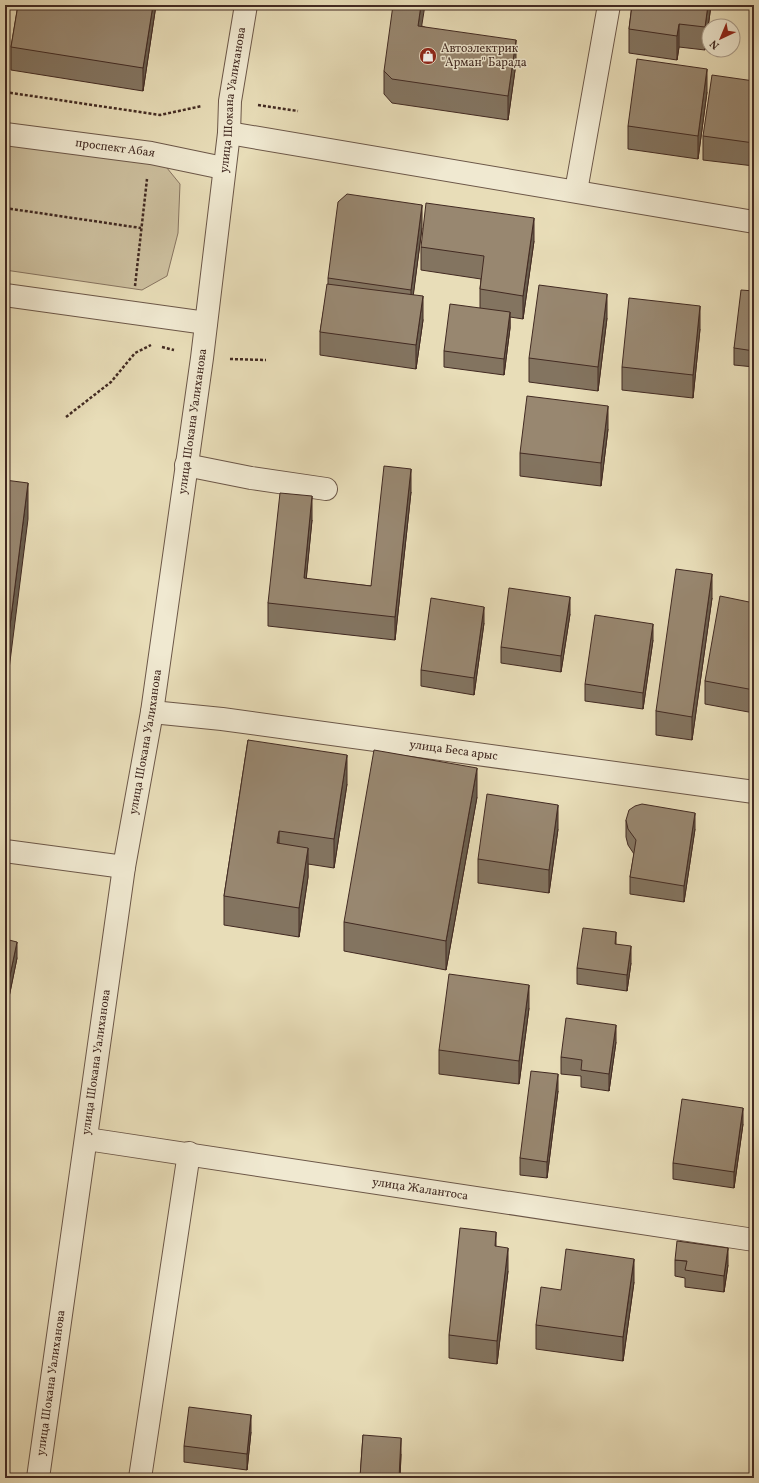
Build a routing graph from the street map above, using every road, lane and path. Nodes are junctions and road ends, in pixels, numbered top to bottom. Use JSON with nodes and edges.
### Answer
{"nodes":[{"id":1,"x":246,"y":5,"type":"edge"},
{"id":2,"x":610,"y":5,"type":"edge"},
{"id":3,"x":5,"y":92,"type":"edge"},
{"id":4,"x":230,"y":101,"type":"junction"},
{"id":5,"x":298,"y":111,"type":"dead end"},
{"id":6,"x":228,"y":133,"type":"junction"},
{"id":7,"x":5,"y":134,"type":"edge"},
{"id":8,"x":151,"y":153,"type":"junction"},
{"id":9,"x":223,"y":168,"type":"junction"},
{"id":10,"x":576,"y":191,"type":"junction"},
{"id":11,"x":5,"y":208,"type":"edge"},
{"id":12,"x":754,"y":222,"type":"edge"},
{"id":13,"x":142,"y":228,"type":"junction"},
{"id":14,"x":5,"y":295,"type":"edge"},
{"id":15,"x":132,"y":312,"type":"junction"},
{"id":16,"x":206,"y":323,"type":"junction"},
{"id":17,"x":135,"y":353,"type":"dead end"},
{"id":18,"x":66,"y":418,"type":"dead end"},
{"id":19,"x":186,"y":465,"type":"junction"},
{"id":20,"x":326,"y":489,"type":"dead end"},
{"id":21,"x":152,"y":712,"type":"junction"},
{"id":22,"x":754,"y":792,"type":"edge"},
{"id":23,"x":5,"y":850,"type":"edge"},
{"id":24,"x":124,"y":867,"type":"junction"},
{"id":25,"x":87,"y":1139,"type":"junction"},
{"id":26,"x":189,"y":1153,"type":"junction"},
{"id":27,"x":754,"y":1240,"type":"edge"},
{"id":28,"x":38,"y":1478,"type":"edge"},
{"id":29,"x":140,"y":1478,"type":"edge"}],
"edges":[{"from":1,"to":4,"type":"street","name":"улица Шокана Уалиханова"},
{"from":2,"to":10,"type":"street"},
{"from":3,"to":4,"type":"path"},
{"from":4,"to":5,"type":"path"},
{"from":4,"to":6,"type":"street","name":"улица Шокана Уалиханова"},
{"from":6,"to":9,"type":"street","name":"улица Шокана Уалиханова"},
{"from":6,"to":10,"type":"street"},
{"from":7,"to":8,"type":"street","name":"проспект Абая"},
{"from":8,"to":9,"type":"street","name":"проспект Абая"},
{"from":8,"to":13,"type":"path"},
{"from":9,"to":16,"type":"street","name":"улица Шокана Уалиханова"},
{"from":10,"to":12,"type":"street"},
{"from":11,"to":13,"type":"path"},
{"from":13,"to":15,"type":"path"},
{"from":14,"to":15,"type":"street"},
{"from":15,"to":16,"type":"street"},
{"from":16,"to":19,"type":"street","name":"улица Шокана Уалиханова"},
{"from":17,"to":18,"type":"path"},
{"from":19,"to":20,"type":"street"},
{"from":19,"to":21,"type":"street","name":"улица Шокана Уалиханова"},
{"from":21,"to":22,"type":"street","name":"улица Беса арыс"},
{"from":21,"to":24,"type":"street","name":"улица Шокана Уалиханова"},
{"from":23,"to":24,"type":"street"},
{"from":24,"to":25,"type":"street","name":"улица Шокана Уалиханова"},
{"from":25,"to":26,"type":"street","name":"улица Жалантоса"},
{"from":25,"to":28,"type":"street","name":"улица Шокана Уалиханова"},
{"from":26,"to":27,"type":"street","name":"улица Жалантоса"},
{"from":26,"to":29,"type":"street"}]}
